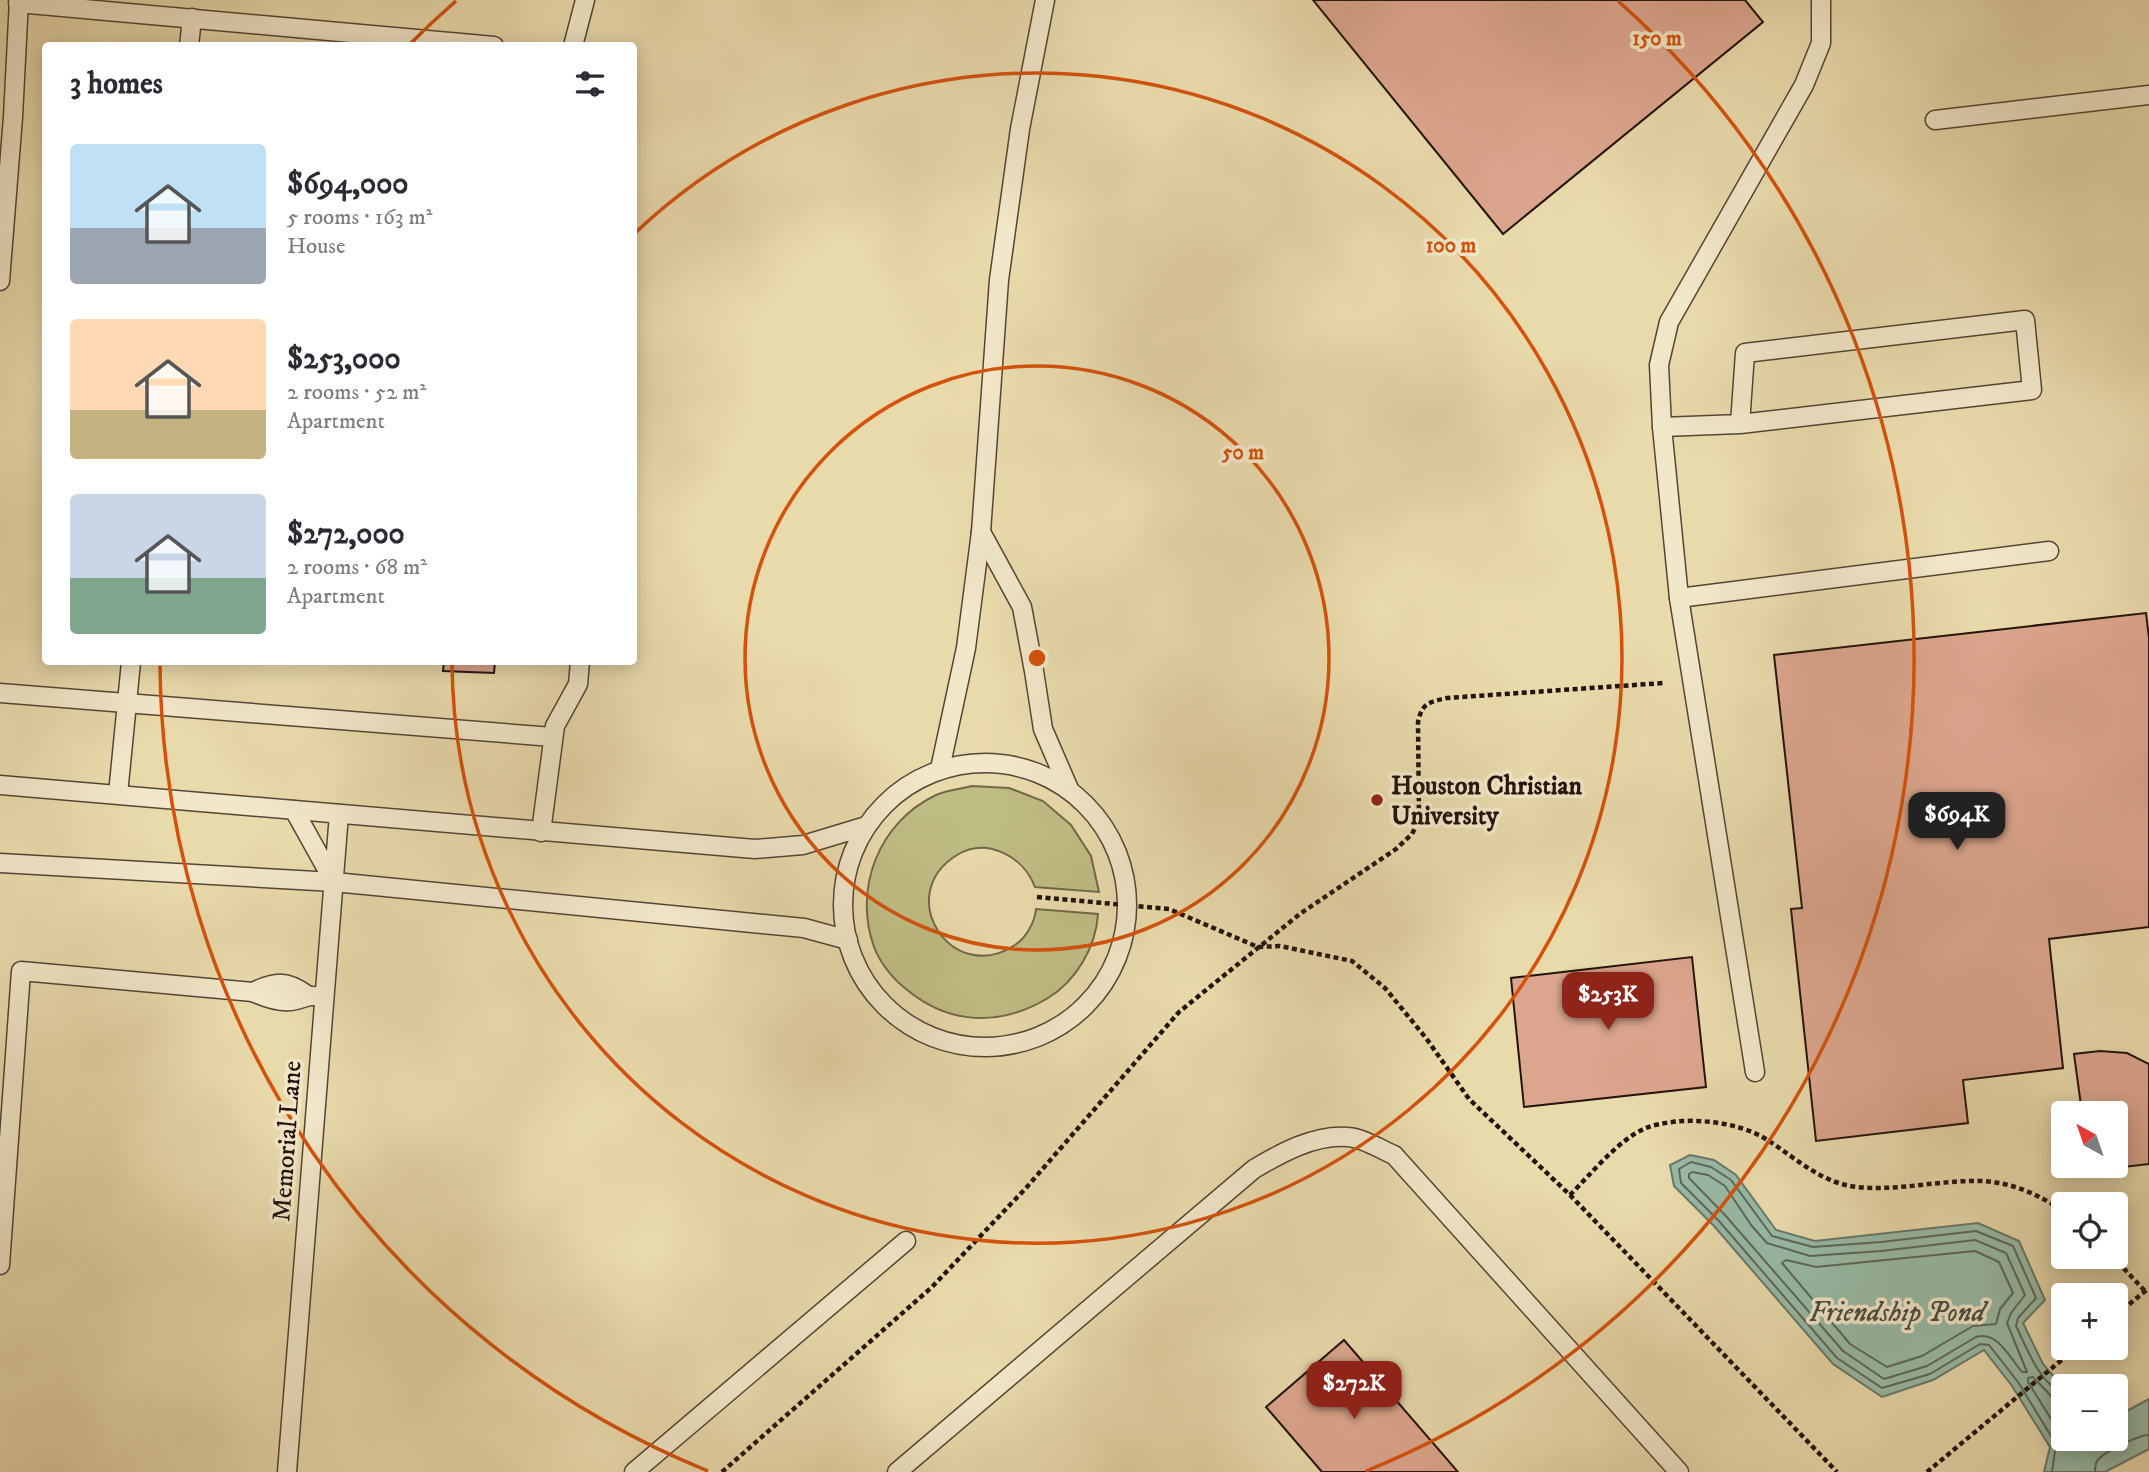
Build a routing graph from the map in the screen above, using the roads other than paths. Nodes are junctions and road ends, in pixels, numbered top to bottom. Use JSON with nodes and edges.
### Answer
{"nodes":[{"id":1,"x":584,"y":0,"type":"edge"},
{"id":2,"x":1045,"y":0,"type":"edge"},
{"id":3,"x":1821,"y":0,"type":"edge"},
{"id":4,"x":18,"y":1,"type":"edge"},
{"id":5,"x":192,"y":18,"type":"junction"},
{"id":6,"x":189,"y":42,"type":"edge"},
{"id":7,"x":451,"y":42,"type":"edge"},
{"id":8,"x":574,"y":42,"type":"edge"},
{"id":9,"x":2149,"y":95,"type":"edge"},
{"id":10,"x":1935,"y":120,"type":"dead end"},
{"id":11,"x":1,"y":252,"type":"edge"},
{"id":12,"x":0,"y":281,"type":"edge"},
{"id":13,"x":1740,"y":424,"type":"junction"},
{"id":14,"x":1662,"y":427,"type":"junction"},
{"id":15,"x":981,"y":533,"type":"junction"},
{"id":16,"x":2049,"y":551,"type":"dead end"},
{"id":17,"x":1679,"y":598,"type":"junction"},
{"id":18,"x":131,"y":665,"type":"edge"},
{"id":19,"x":580,"y":665,"type":"edge"},
{"id":20,"x":0,"y":693,"type":"edge"},
{"id":21,"x":128,"y":702,"type":"junction"},
{"id":22,"x":553,"y":737,"type":"junction"},
{"id":23,"x":940,"y":769,"type":"junction"},
{"id":24,"x":0,"y":785,"type":"edge"},
{"id":25,"x":1069,"y":789,"type":"junction"},
{"id":26,"x":118,"y":794,"type":"junction"},
{"id":27,"x":294,"y":810,"type":"junction"},
{"id":28,"x":339,"y":814,"type":"junction"},
{"id":29,"x":866,"y":825,"type":"junction"},
{"id":30,"x":541,"y":832,"type":"junction"},
{"id":31,"x":0,"y":863,"type":"edge"},
{"id":32,"x":334,"y":882,"type":"junction"},
{"id":33,"x":848,"y":940,"type":"junction"},
{"id":34,"x":315,"y":996,"type":"junction"},
{"id":35,"x":1755,"y":1072,"type":"dead end"},
{"id":36,"x":906,"y":1241,"type":"dead end"},
{"id":37,"x":0,"y":1265,"type":"edge"},
{"id":38,"x":287,"y":1472,"type":"edge"},
{"id":39,"x":634,"y":1472,"type":"edge"},
{"id":40,"x":897,"y":1472,"type":"edge"},
{"id":41,"x":1679,"y":1472,"type":"edge"}],
"edges":[{"from":1,"to":8,"type":"lane"},
{"from":2,"to":15,"type":"lane"},
{"from":3,"to":14,"type":"lane"},
{"from":4,"to":5,"type":"lane"},
{"from":4,"to":11,"type":"lane"},
{"from":5,"to":6,"type":"lane"},
{"from":5,"to":7,"type":"lane"},
{"from":9,"to":10,"type":"lane"},
{"from":11,"to":12,"type":"lane"},
{"from":13,"to":13,"type":"lane"},
{"from":13,"to":14,"type":"lane"},
{"from":14,"to":17,"type":"lane"},
{"from":15,"to":23,"type":"lane"},
{"from":15,"to":25,"type":"lane"},
{"from":16,"to":17,"type":"lane"},
{"from":17,"to":35,"type":"lane"},
{"from":18,"to":21,"type":"lane"},
{"from":19,"to":22,"type":"lane"},
{"from":20,"to":21,"type":"lane"},
{"from":21,"to":22,"type":"lane"},
{"from":21,"to":26,"type":"lane"},
{"from":22,"to":30,"type":"lane"},
{"from":23,"to":25,"type":"lane"},
{"from":23,"to":29,"type":"lane"},
{"from":24,"to":26,"type":"lane"},
{"from":25,"to":33,"type":"lane"},
{"from":26,"to":27,"type":"lane"},
{"from":27,"to":28,"type":"lane"},
{"from":27,"to":32,"type":"lane"},
{"from":28,"to":30,"type":"lane"},
{"from":28,"to":32,"type":"lane","name":"Memorial Lane"},
{"from":29,"to":30,"type":"lane"},
{"from":29,"to":33,"type":"lane"},
{"from":31,"to":32,"type":"lane"},
{"from":32,"to":33,"type":"lane"},
{"from":32,"to":34,"type":"lane","name":"Memorial Lane"},
{"from":34,"to":37,"type":"lane"},
{"from":34,"to":38,"type":"lane","name":"Memorial Lane"},
{"from":36,"to":39,"type":"lane"},
{"from":40,"to":41,"type":"lane"}]}
